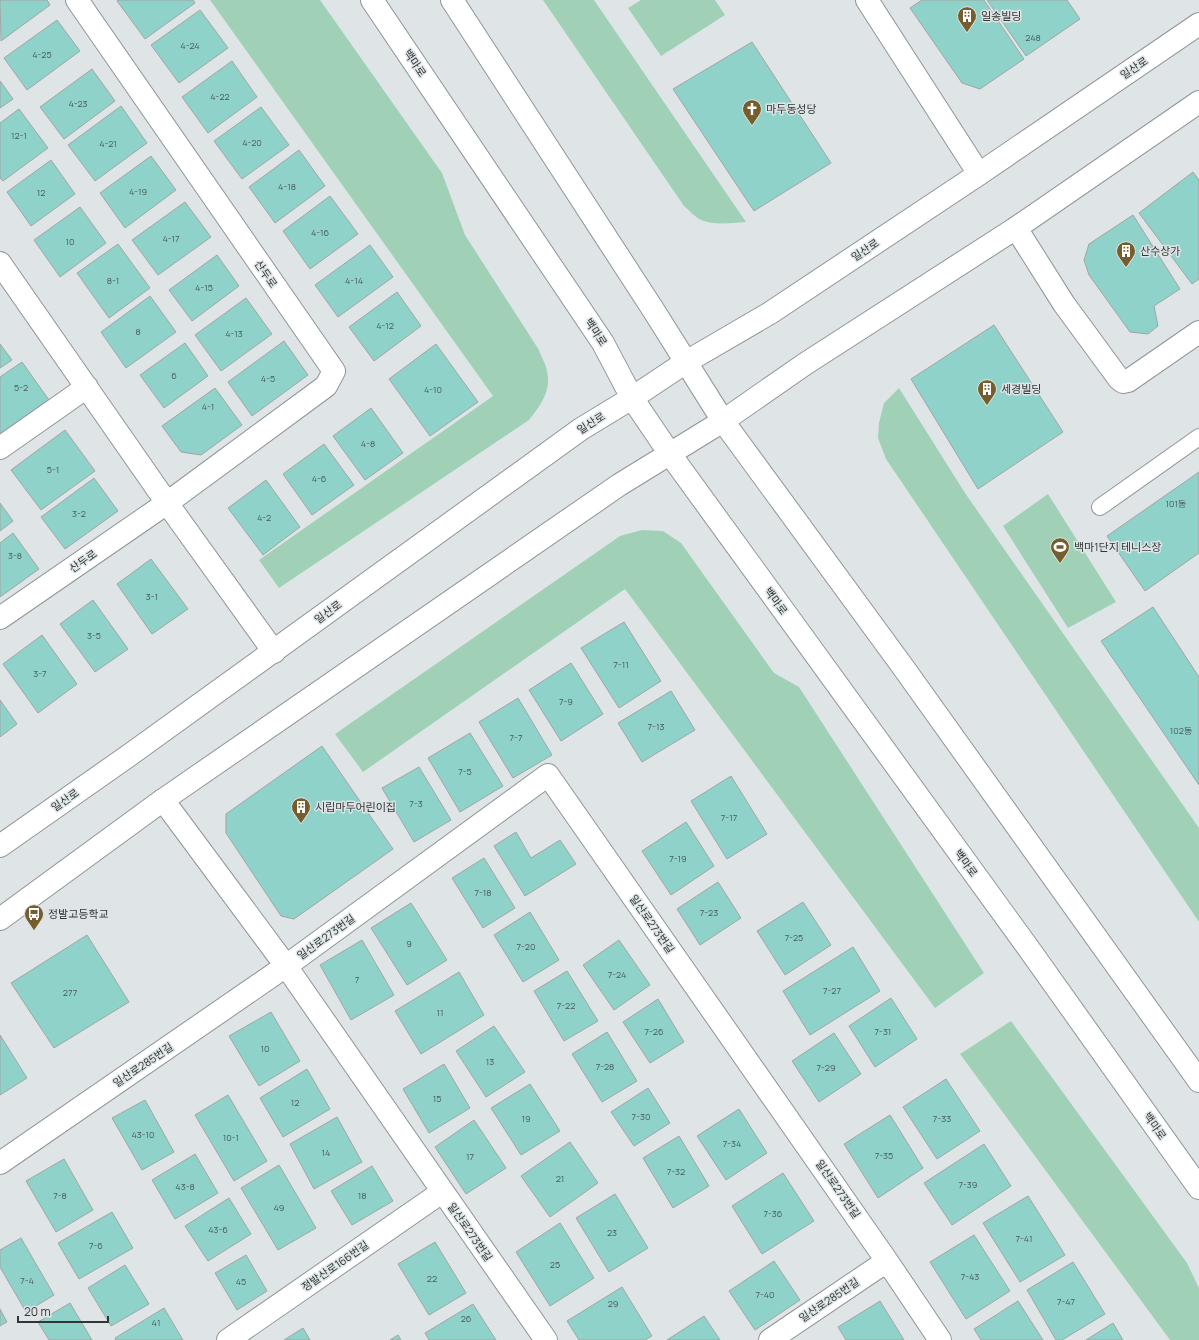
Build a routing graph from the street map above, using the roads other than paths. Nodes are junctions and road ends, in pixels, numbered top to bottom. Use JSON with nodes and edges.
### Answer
{"nodes":[{"id":1,"x":77,"y":0,"type":"edge"},
{"id":2,"x":372,"y":0,"type":"edge"},
{"id":3,"x":452,"y":0,"type":"edge"},
{"id":4,"x":867,"y":0,"type":"edge"},
{"id":5,"x":1199,"y":24,"type":"edge"},
{"id":6,"x":1199,"y":102,"type":"edge"},
{"id":7,"x":979,"y":174,"type":"junction"},
{"id":8,"x":1016,"y":228,"type":"junction"},
{"id":9,"x":3,"y":274,"type":"edge"},
{"id":10,"x":1199,"y":332,"type":"edge"},
{"id":11,"x":686,"y":362,"type":"junction"},
{"id":12,"x":87,"y":387,"type":"junction"},
{"id":13,"x":632,"y":398,"type":"junction"},
{"id":14,"x":723,"y":421,"type":"junction"},
{"id":15,"x":1199,"y":437,"type":"edge"},
{"id":16,"x":0,"y":448,"type":"edge"},
{"id":17,"x":670,"y":454,"type":"junction"},
{"id":18,"x":167,"y":503,"type":"junction"},
{"id":19,"x":1100,"y":507,"type":"dead end"},
{"id":20,"x":0,"y":618,"type":"edge"},
{"id":21,"x":274,"y":652,"type":"junction"},
{"id":22,"x":163,"y":800,"type":"junction"},
{"id":23,"x":0,"y":846,"type":"edge"},
{"id":24,"x":0,"y":918,"type":"edge"},
{"id":25,"x":286,"y":966,"type":"junction"},
{"id":26,"x":1199,"y":1081,"type":"edge"},
{"id":27,"x":0,"y":1163,"type":"edge"},
{"id":28,"x":1199,"y":1188,"type":"edge"},
{"id":29,"x":442,"y":1192,"type":"junction"},
{"id":30,"x":887,"y":1260,"type":"junction"},
{"id":31,"x":228,"y":1340,"type":"edge"},
{"id":32,"x":546,"y":1340,"type":"edge"},
{"id":33,"x":770,"y":1340,"type":"edge"},
{"id":34,"x":940,"y":1340,"type":"edge"}],
"edges":[{"from":1,"to":18,"type":"main road","name":"산두로"},
{"from":2,"to":13,"type":"main road","name":"백마로"},
{"from":3,"to":11,"type":"main road"},
{"from":4,"to":7,"type":"main road"},
{"from":5,"to":7,"type":"main road","name":"일산로"},
{"from":6,"to":8,"type":"main road"},
{"from":7,"to":11,"type":"main road","name":"일산로"},
{"from":8,"to":10,"type":"main road"},
{"from":8,"to":14,"type":"main road"},
{"from":9,"to":12,"type":"main road"},
{"from":11,"to":13,"type":"main road","name":"일산로"},
{"from":11,"to":14,"type":"main road"},
{"from":12,"to":16,"type":"main road"},
{"from":12,"to":18,"type":"main road"},
{"from":13,"to":17,"type":"main road","name":"백마로"},
{"from":13,"to":21,"type":"main road","name":"일산로"},
{"from":14,"to":17,"type":"main road"},
{"from":14,"to":26,"type":"main road"},
{"from":15,"to":19,"type":"lane"},
{"from":17,"to":22,"type":"main road"},
{"from":17,"to":28,"type":"main road","name":"백마로"},
{"from":18,"to":20,"type":"main road","name":"산두로"},
{"from":18,"to":21,"type":"main road"},
{"from":21,"to":23,"type":"main road","name":"일산로"},
{"from":22,"to":24,"type":"main road"},
{"from":22,"to":25,"type":"main road","name":"일산로273번길"},
{"from":25,"to":27,"type":"main road","name":"일산로285번길"},
{"from":25,"to":29,"type":"main road","name":"일산로273번길"},
{"from":25,"to":30,"type":"main road","name":"일산로273번길"},
{"from":29,"to":31,"type":"main road","name":"정발산로166번길"},
{"from":29,"to":32,"type":"main road","name":"일산로273번길"},
{"from":30,"to":33,"type":"main road","name":"일산로285번길"},
{"from":30,"to":34,"type":"main road","name":"일산로273번길"}]}
